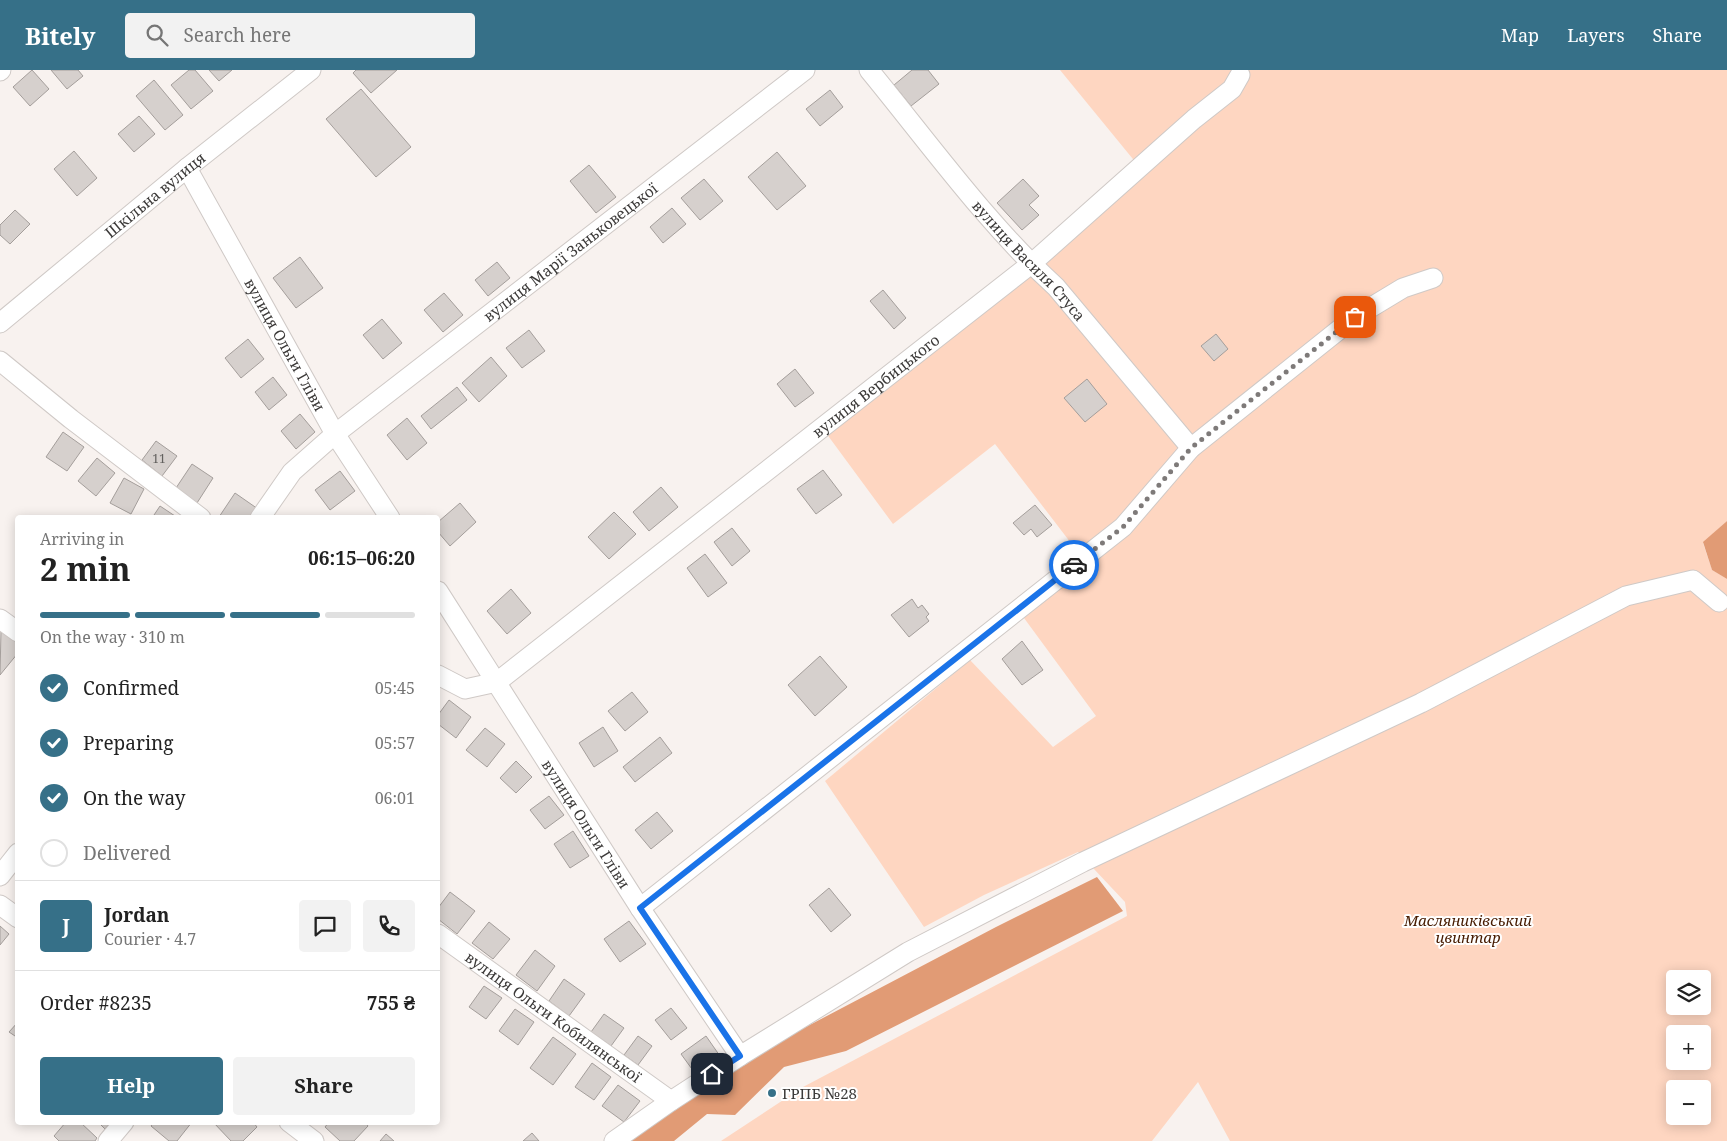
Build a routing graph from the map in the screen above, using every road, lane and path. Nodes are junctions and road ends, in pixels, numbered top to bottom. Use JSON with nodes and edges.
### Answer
{"nodes":[{"id":1,"x":311,"y":70,"type":"edge"},
{"id":2,"x":805,"y":70,"type":"edge"},
{"id":3,"x":869,"y":70,"type":"edge"},
{"id":4,"x":1240,"y":76,"type":"dead end"},
{"id":5,"x":186,"y":168,"type":"junction"},
{"id":6,"x":1031,"y":264,"type":"junction"},
{"id":7,"x":1433,"y":278,"type":"dead end"},
{"id":8,"x":0,"y":323,"type":"edge"},
{"id":9,"x":0,"y":361,"type":"edge"},
{"id":10,"x":335,"y":434,"type":"junction"},
{"id":11,"x":1191,"y":448,"type":"junction"},
{"id":12,"x":197,"y":515,"type":"edge"},
{"id":13,"x":262,"y":515,"type":"edge"},
{"id":14,"x":388,"y":515,"type":"edge"},
{"id":15,"x":440,"y":594,"type":"edge"},
{"id":16,"x":1719,"y":602,"type":"dead end"},
{"id":17,"x":0,"y":619,"type":"edge"},
{"id":18,"x":15,"y":630,"type":"edge"},
{"id":19,"x":440,"y":676,"type":"edge"},
{"id":20,"x":497,"y":682,"type":"junction"},
{"id":21,"x":15,"y":857,"type":"edge"},
{"id":22,"x":0,"y":876,"type":"edge"},
{"id":23,"x":0,"y":905,"type":"edge"},
{"id":24,"x":640,"y":908,"type":"junction"},
{"id":25,"x":15,"y":916,"type":"edge"},
{"id":26,"x":440,"y":935,"type":"edge"},
{"id":27,"x":740,"y":1056,"type":"junction"},
{"id":28,"x":671,"y":1100,"type":"junction"},
{"id":29,"x":121,"y":1125,"type":"edge"},
{"id":30,"x":293,"y":1125,"type":"edge"},
{"id":31,"x":108,"y":1141,"type":"edge"},
{"id":32,"x":314,"y":1141,"type":"edge"},
{"id":33,"x":614,"y":1141,"type":"edge"}],
"edges":[{"from":1,"to":5,"type":"street","name":"Шкільна вулиця"},
{"from":2,"to":10,"type":"street","name":"вулиця Марії Заньковецької"},
{"from":3,"to":6,"type":"street","name":"вулиця Василя Стуса"},
{"from":4,"to":6,"type":"street","name":"вулиця Вербицького"},
{"from":5,"to":8,"type":"street","name":"Шкільна вулиця"},
{"from":5,"to":10,"type":"street","name":"вулиця Ольги Гліви"},
{"from":6,"to":11,"type":"street","name":"вулиця Василя Стуса"},
{"from":6,"to":20,"type":"street","name":"вулиця Вербицького"},
{"from":7,"to":11,"type":"street"},
{"from":9,"to":12,"type":"street"},
{"from":10,"to":13,"type":"street","name":"вулиця Марії Заньковецької"},
{"from":10,"to":14,"type":"street","name":"вулиця Ольги Гліви"},
{"from":11,"to":24,"type":"street"},
{"from":15,"to":20,"type":"street","name":"вулиця Ольги Гліви"},
{"from":16,"to":27,"type":"street"},
{"from":17,"to":18,"type":"street"},
{"from":19,"to":20,"type":"street"},
{"from":20,"to":24,"type":"street","name":"вулиця Ольги Гліви"},
{"from":21,"to":22,"type":"street"},
{"from":23,"to":25,"type":"street"},
{"from":24,"to":27,"type":"street","name":"вулиця Ольги Гліви"},
{"from":26,"to":28,"type":"street","name":"вулиця Ольги Кобилянської"},
{"from":27,"to":28,"type":"street"},
{"from":28,"to":33,"type":"street"},
{"from":29,"to":31,"type":"street"},
{"from":30,"to":32,"type":"street"}]}
